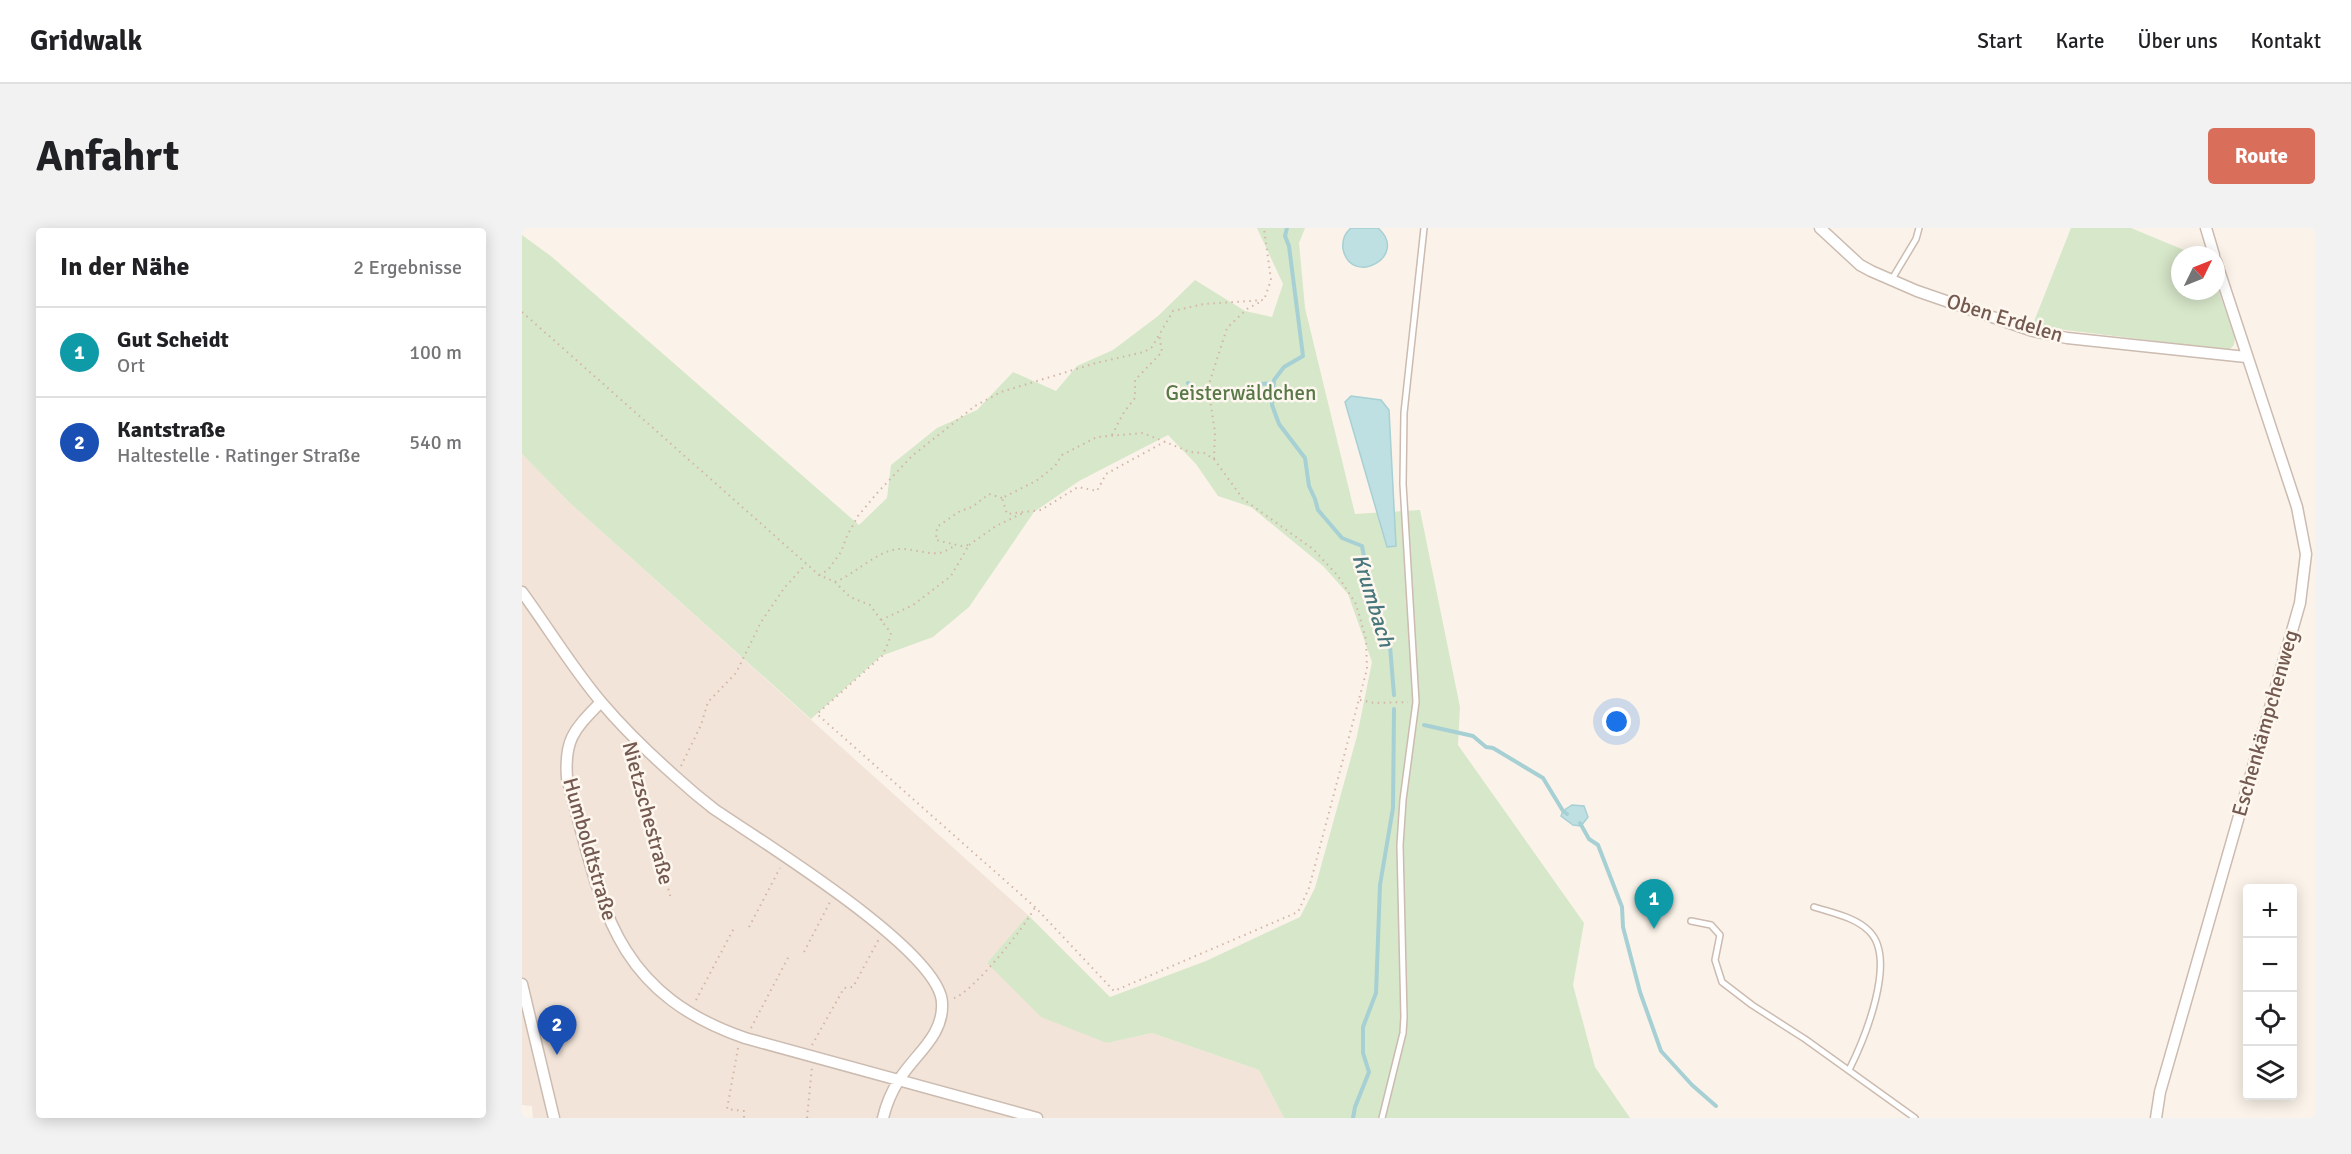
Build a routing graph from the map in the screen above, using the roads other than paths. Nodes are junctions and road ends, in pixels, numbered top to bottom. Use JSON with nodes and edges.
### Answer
{"nodes":[{"id":1,"x":1424,"y":228,"type":"edge"},
{"id":2,"x":1820,"y":228,"type":"edge"},
{"id":3,"x":1919,"y":228,"type":"edge"},
{"id":4,"x":2206,"y":228,"type":"edge"},
{"id":5,"x":2211,"y":246,"type":"edge"},
{"id":6,"x":1892,"y":279,"type":"junction"},
{"id":7,"x":2225,"y":290,"type":"edge"},
{"id":8,"x":2246,"y":357,"type":"junction"},
{"id":9,"x":2310,"y":552,"type":"edge"},
{"id":10,"x":522,"y":592,"type":"edge"},
{"id":11,"x":601,"y":702,"type":"junction"},
{"id":12,"x":1814,"y":907,"type":"dead end"},
{"id":13,"x":1691,"y":921,"type":"dead end"},
{"id":14,"x":522,"y":984,"type":"edge"},
{"id":15,"x":526,"y":1019,"type":"edge"},
{"id":16,"x":1850,"y":1070,"type":"junction"},
{"id":17,"x":899,"y":1080,"type":"junction"},
{"id":18,"x":554,"y":1118,"type":"edge"},
{"id":19,"x":883,"y":1118,"type":"edge"},
{"id":20,"x":1037,"y":1118,"type":"edge"},
{"id":21,"x":1382,"y":1118,"type":"edge"},
{"id":22,"x":1916,"y":1118,"type":"edge"},
{"id":23,"x":2156,"y":1118,"type":"edge"}],
"edges":[{"from":1,"to":21,"type":"lane"},
{"from":2,"to":6,"type":"street","name":"Oben Erdelen"},
{"from":3,"to":6,"type":"lane"},
{"from":4,"to":5,"type":"street"},
{"from":6,"to":8,"type":"street","name":"Oben Erdelen"},
{"from":7,"to":8,"type":"street","name":"Eschenkämpchenweg"},
{"from":8,"to":9,"type":"street","name":"Eschenkämpchenweg"},
{"from":9,"to":23,"type":"street","name":"Eschenkämpchenweg"},
{"from":10,"to":11,"type":"street","name":"Nietzschestraße"},
{"from":11,"to":17,"type":"street","name":"Nietzschestraße"},
{"from":11,"to":17,"type":"street","name":"Humboldtstraße"},
{"from":12,"to":16,"type":"lane"},
{"from":13,"to":16,"type":"lane"},
{"from":14,"to":15,"type":"street"},
{"from":15,"to":18,"type":"street"},
{"from":16,"to":22,"type":"lane"},
{"from":17,"to":19,"type":"street"},
{"from":17,"to":20,"type":"street","name":"Humboldtstraße"}]}
